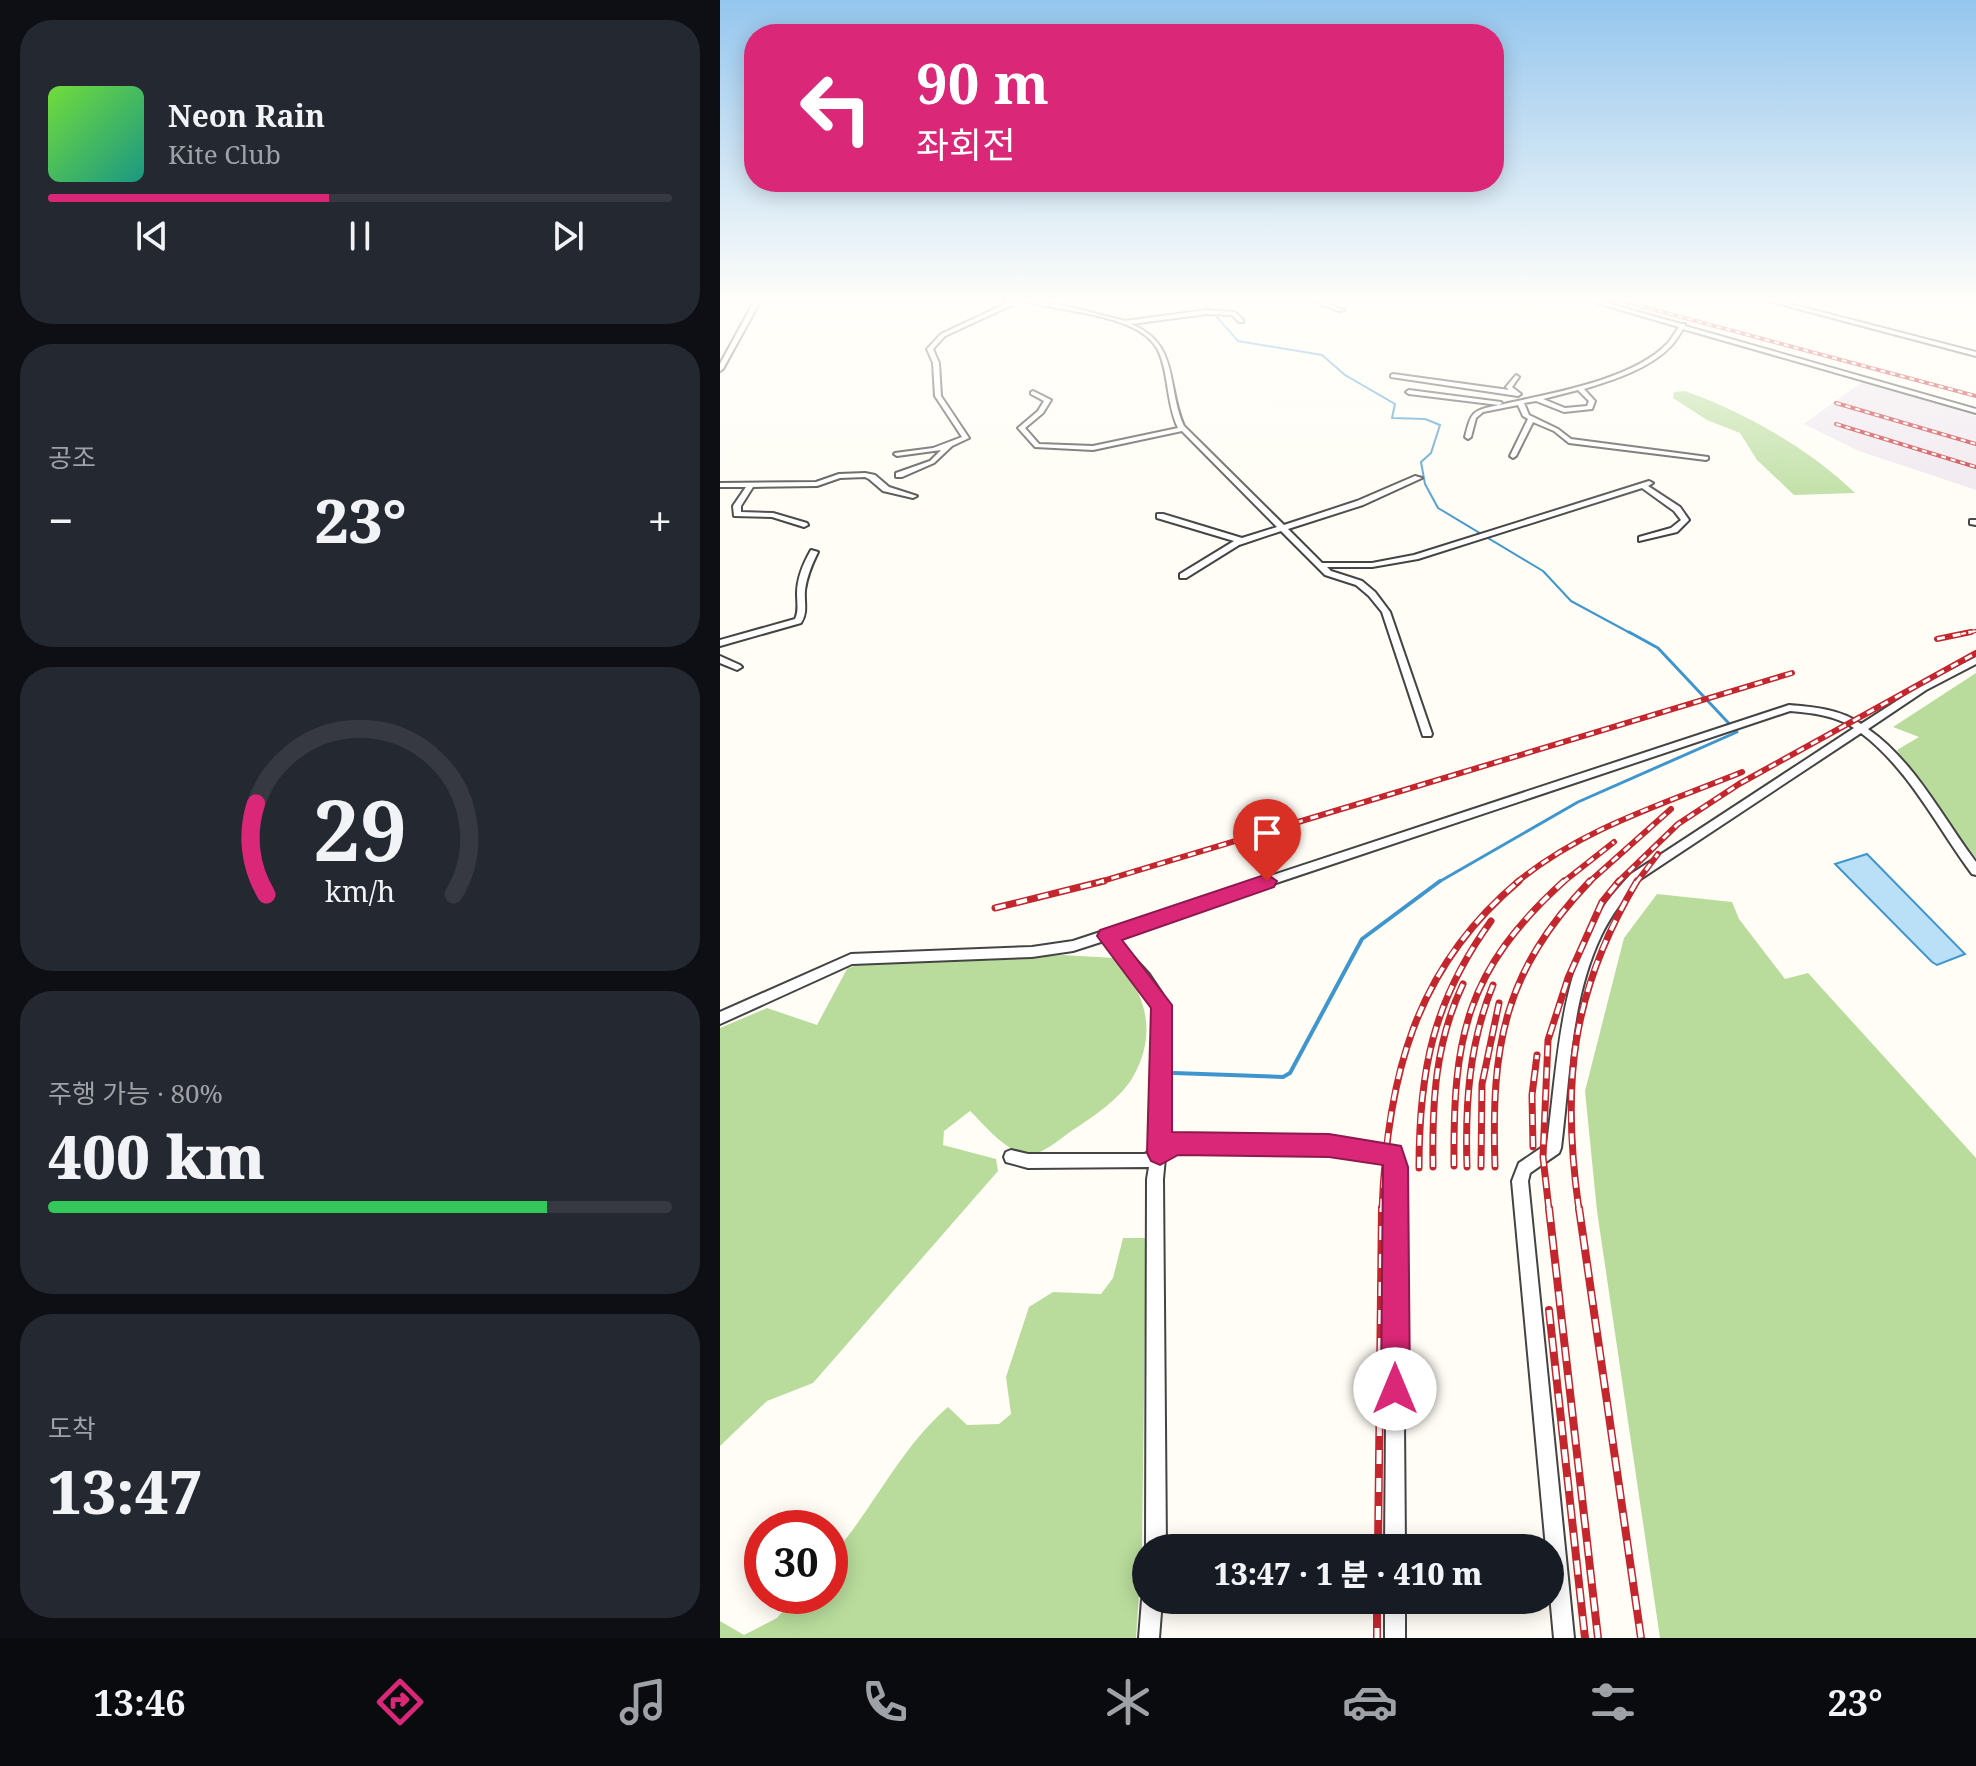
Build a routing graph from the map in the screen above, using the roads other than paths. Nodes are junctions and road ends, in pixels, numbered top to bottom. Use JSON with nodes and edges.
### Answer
{"nodes":[{"id":1,"x":937,"y":374,"type":"edge"},
{"id":2,"x":1166,"y":374,"type":"edge"},
{"id":3,"x":1612,"y":374,"type":"edge"},
{"id":4,"x":1851,"y":374,"type":"edge"},
{"id":5,"x":1393,"y":376,"type":"dead end"},
{"id":6,"x":1516,"y":377,"type":"dead end"},
{"id":7,"x":1580,"y":388,"type":"junction"},
{"id":8,"x":1409,"y":392,"type":"dead end"},
{"id":9,"x":1033,"y":393,"type":"dead end"},
{"id":10,"x":1515,"y":393,"type":"junction"},
{"id":11,"x":1532,"y":399,"type":"junction"},
{"id":12,"x":1520,"y":401,"type":"junction"},
{"id":13,"x":1507,"y":404,"type":"junction"},
{"id":14,"x":1976,"y":411,"type":"edge"},
{"id":15,"x":1531,"y":419,"type":"junction"},
{"id":16,"x":1183,"y":429,"type":"junction"},
{"id":17,"x":1468,"y":437,"type":"dead end"},
{"id":18,"x":950,"y":446,"type":"junction"},
{"id":19,"x":897,"y":454,"type":"dead end"},
{"id":20,"x":1513,"y":456,"type":"dead end"},
{"id":21,"x":1706,"y":458,"type":"dead end"},
{"id":22,"x":899,"y":475,"type":"dead end"},
{"id":23,"x":1418,"y":478,"type":"dead end"},
{"id":24,"x":720,"y":485,"type":"edge"},
{"id":25,"x":751,"y":485,"type":"junction"},
{"id":26,"x":913,"y":496,"type":"dead end"},
{"id":27,"x":1160,"y":516,"type":"dead end"},
{"id":28,"x":804,"y":525,"type":"dead end"},
{"id":29,"x":1284,"y":528,"type":"junction"},
{"id":30,"x":1642,"y":539,"type":"dead end"},
{"id":31,"x":1243,"y":541,"type":"junction"},
{"id":32,"x":814,"y":552,"type":"dead end"},
{"id":33,"x":1320,"y":565,"type":"junction"},
{"id":34,"x":1183,"y":576,"type":"dead end"},
{"id":35,"x":720,"y":643,"type":"edge"},
{"id":36,"x":720,"y":659,"type":"edge"},
{"id":37,"x":1976,"y":660,"type":"edge"},
{"id":38,"x":737,"y":667,"type":"dead end"},
{"id":39,"x":1863,"y":729,"type":"junction"},
{"id":40,"x":1427,"y":734,"type":"dead end"},
{"id":41,"x":1976,"y":871,"type":"edge"},
{"id":42,"x":1107,"y":936,"type":"junction"},
{"id":43,"x":720,"y":1018,"type":"edge"},
{"id":44,"x":1160,"y":1153,"type":"junction"},
{"id":45,"x":1011,"y":1157,"type":"dead end"},
{"id":46,"x":1156,"y":1534,"type":"edge"},
{"id":47,"x":1395,"y":1534,"type":"edge"},
{"id":48,"x":1151,"y":1614,"type":"edge"},
{"id":49,"x":1395,"y":1614,"type":"edge"},
{"id":50,"x":1149,"y":1638,"type":"edge"},
{"id":51,"x":1395,"y":1638,"type":"edge"},
{"id":52,"x":1564,"y":1638,"type":"edge"}],
"edges":[{"from":1,"to":18,"type":"street"},
{"from":2,"to":16,"type":"street"},
{"from":3,"to":7,"type":"street"},
{"from":4,"to":14,"type":"street"},
{"from":5,"to":10,"type":"street"},
{"from":6,"to":10,"type":"street"},
{"from":7,"to":11,"type":"street"},
{"from":7,"to":11,"type":"street"},
{"from":8,"to":13,"type":"street"},
{"from":9,"to":16,"type":"street"},
{"from":10,"to":11,"type":"street"},
{"from":11,"to":12,"type":"street"},
{"from":12,"to":13,"type":"street"},
{"from":12,"to":15,"type":"street"},
{"from":13,"to":17,"type":"street"},
{"from":15,"to":20,"type":"street"},
{"from":15,"to":21,"type":"street"},
{"from":16,"to":29,"type":"street"},
{"from":18,"to":19,"type":"street"},
{"from":18,"to":22,"type":"street"},
{"from":23,"to":29,"type":"street"},
{"from":24,"to":25,"type":"street"},
{"from":25,"to":26,"type":"street"},
{"from":25,"to":28,"type":"street"},
{"from":27,"to":31,"type":"street"},
{"from":29,"to":31,"type":"street"},
{"from":29,"to":33,"type":"street"},
{"from":30,"to":33,"type":"street"},
{"from":31,"to":34,"type":"street"},
{"from":32,"to":35,"type":"street"},
{"from":33,"to":40,"type":"street"},
{"from":36,"to":38,"type":"street"},
{"from":37,"to":39,"type":"street"},
{"from":39,"to":41,"type":"street"},
{"from":39,"to":42,"type":"street"},
{"from":39,"to":52,"type":"street"},
{"from":42,"to":43,"type":"street"},
{"from":42,"to":44,"type":"street"},
{"from":44,"to":45,"type":"street"},
{"from":44,"to":46,"type":"street"},
{"from":44,"to":47,"type":"street"},
{"from":48,"to":50,"type":"street"},
{"from":49,"to":51,"type":"street"}]}
